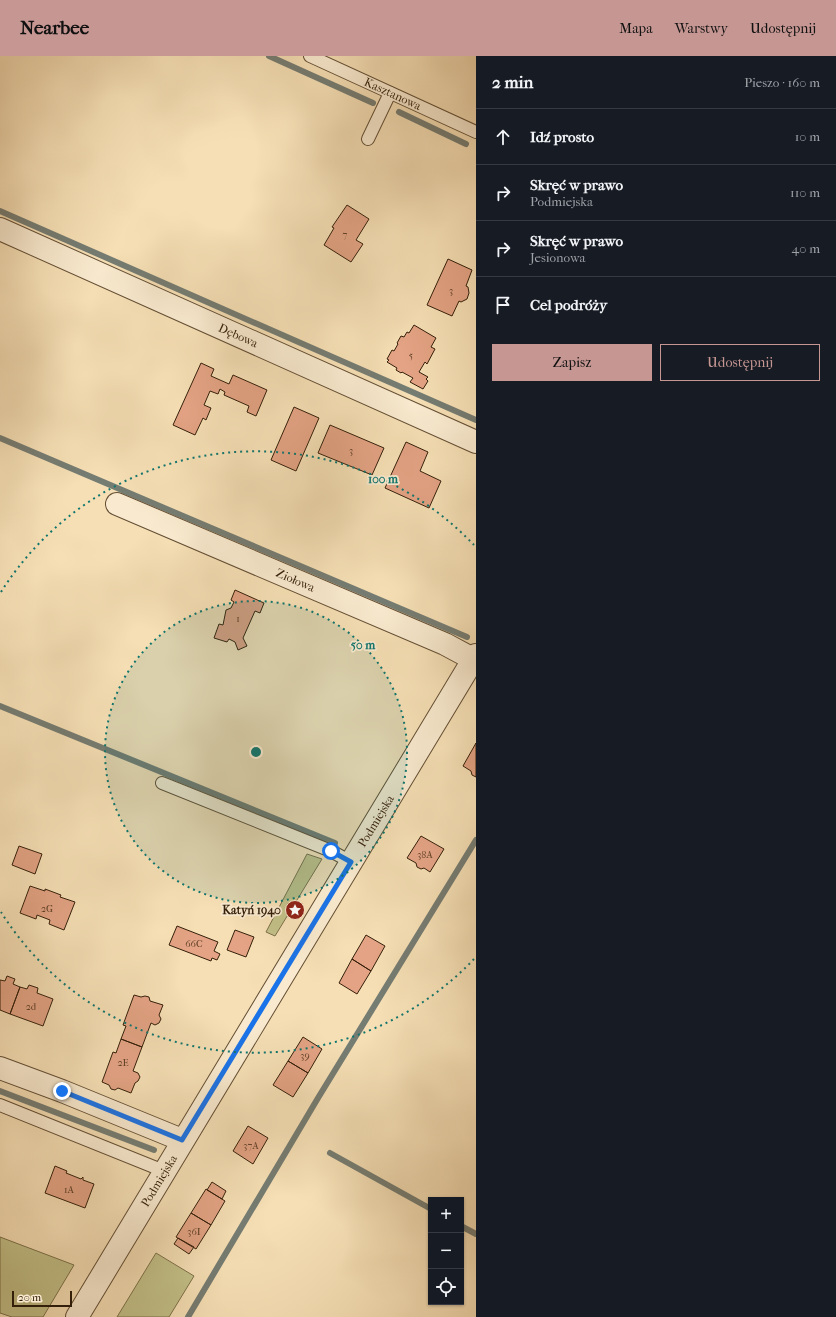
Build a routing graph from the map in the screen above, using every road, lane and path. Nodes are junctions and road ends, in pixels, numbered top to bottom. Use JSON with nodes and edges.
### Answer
{"nodes":[{"id":1,"x":310,"y":56,"type":"edge"},
{"id":2,"x":390,"y":93,"type":"junction"},
{"id":3,"x":476,"y":132,"type":"edge"},
{"id":4,"x":368,"y":138,"type":"dead end"},
{"id":5,"x":0,"y":229,"type":"edge"},
{"id":6,"x":476,"y":442,"type":"edge"},
{"id":7,"x":117,"y":504,"type":"dead end"},
{"id":8,"x":475,"y":657,"type":"edge"},
{"id":9,"x":162,"y":783,"type":"dead end"},
{"id":10,"x":351,"y":862,"type":"junction"},
{"id":11,"x":0,"y":1068,"type":"edge"},
{"id":12,"x":0,"y":1105,"type":"edge"},
{"id":13,"x":182,"y":1140,"type":"junction"},
{"id":14,"x":164,"y":1171,"type":"junction"},
{"id":15,"x":77,"y":1317,"type":"edge"}],
"edges":[{"from":1,"to":2,"type":"lane","name":"Kasztanowa"},
{"from":2,"to":3,"type":"lane","name":"Kasztanowa"},
{"from":2,"to":4,"type":"lane"},
{"from":5,"to":6,"type":"street","name":"Dębowa"},
{"from":7,"to":8,"type":"street","name":"Ziołowa"},
{"from":8,"to":10,"type":"street","name":"Podmiejska"},
{"from":9,"to":10,"type":"lane"},
{"from":10,"to":13,"type":"street","name":"Podmiejska"},
{"from":11,"to":13,"type":"street"},
{"from":12,"to":14,"type":"lane"},
{"from":13,"to":14,"type":"street","name":"Podmiejska"},
{"from":14,"to":15,"type":"street","name":"Podmiejska"}]}
